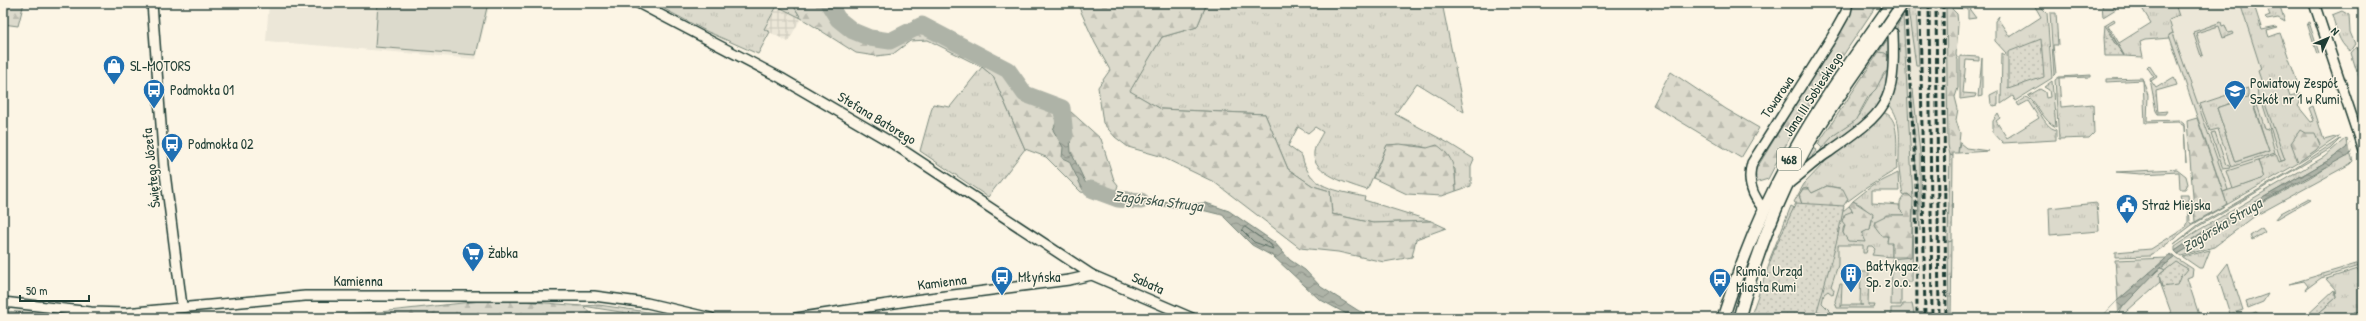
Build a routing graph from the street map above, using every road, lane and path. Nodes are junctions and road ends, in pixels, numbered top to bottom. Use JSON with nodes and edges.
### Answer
{"nodes":[{"id":1,"x":152,"y":3,"type":"edge"},
{"id":2,"x":638,"y":3,"type":"edge"},
{"id":3,"x":1848,"y":3,"type":"edge"},
{"id":4,"x":1892,"y":3,"type":"edge"},
{"id":5,"x":1903,"y":3,"type":"edge"},
{"id":6,"x":2314,"y":3,"type":"edge"},
{"id":7,"x":1888,"y":32,"type":"junction"},
{"id":8,"x":2363,"y":150,"type":"edge"},
{"id":9,"x":1788,"y":185,"type":"junction"},
{"id":10,"x":1764,"y":209,"type":"junction"},
{"id":11,"x":1092,"y":275,"type":"junction"},
{"id":12,"x":3,"y":302,"type":"edge"},
{"id":13,"x":182,"y":306,"type":"junction"},
{"id":14,"x":711,"y":318,"type":"edge"},
{"id":15,"x":796,"y":318,"type":"edge"},
{"id":16,"x":1192,"y":318,"type":"edge"},
{"id":17,"x":1723,"y":318,"type":"edge"},
{"id":18,"x":1739,"y":318,"type":"edge"}],
"edges":[{"from":1,"to":13,"type":"street","name":"Świętego Józefa"},
{"from":2,"to":11,"type":"street","name":"Stefana Batorego"},
{"from":3,"to":10,"type":"street","name":"Towarowa"},
{"from":4,"to":10,"type":"main road","name":"Jana III Sobieskiego","number":"468"},
{"from":5,"to":7,"type":"main road","name":"Jana III Sobieskiego","number":"468","bridge":true},
{"from":6,"to":8,"type":"street"},
{"from":7,"to":9,"type":"main road","name":"Jana III Sobieskiego","number":"468"},
{"from":7,"to":9,"type":"street"},
{"from":9,"to":18,"type":"main road","name":"Jana III Sobieskiego","number":"468"},
{"from":10,"to":17,"type":"main road","name":"Jana III Sobieskiego","number":"468"},
{"from":11,"to":15,"type":"street","name":"Kamienna"},
{"from":11,"to":16,"type":"street","name":"Sabata"},
{"from":12,"to":13,"type":"street","name":"Kamienna"},
{"from":13,"to":14,"type":"street","name":"Kamienna"}]}
